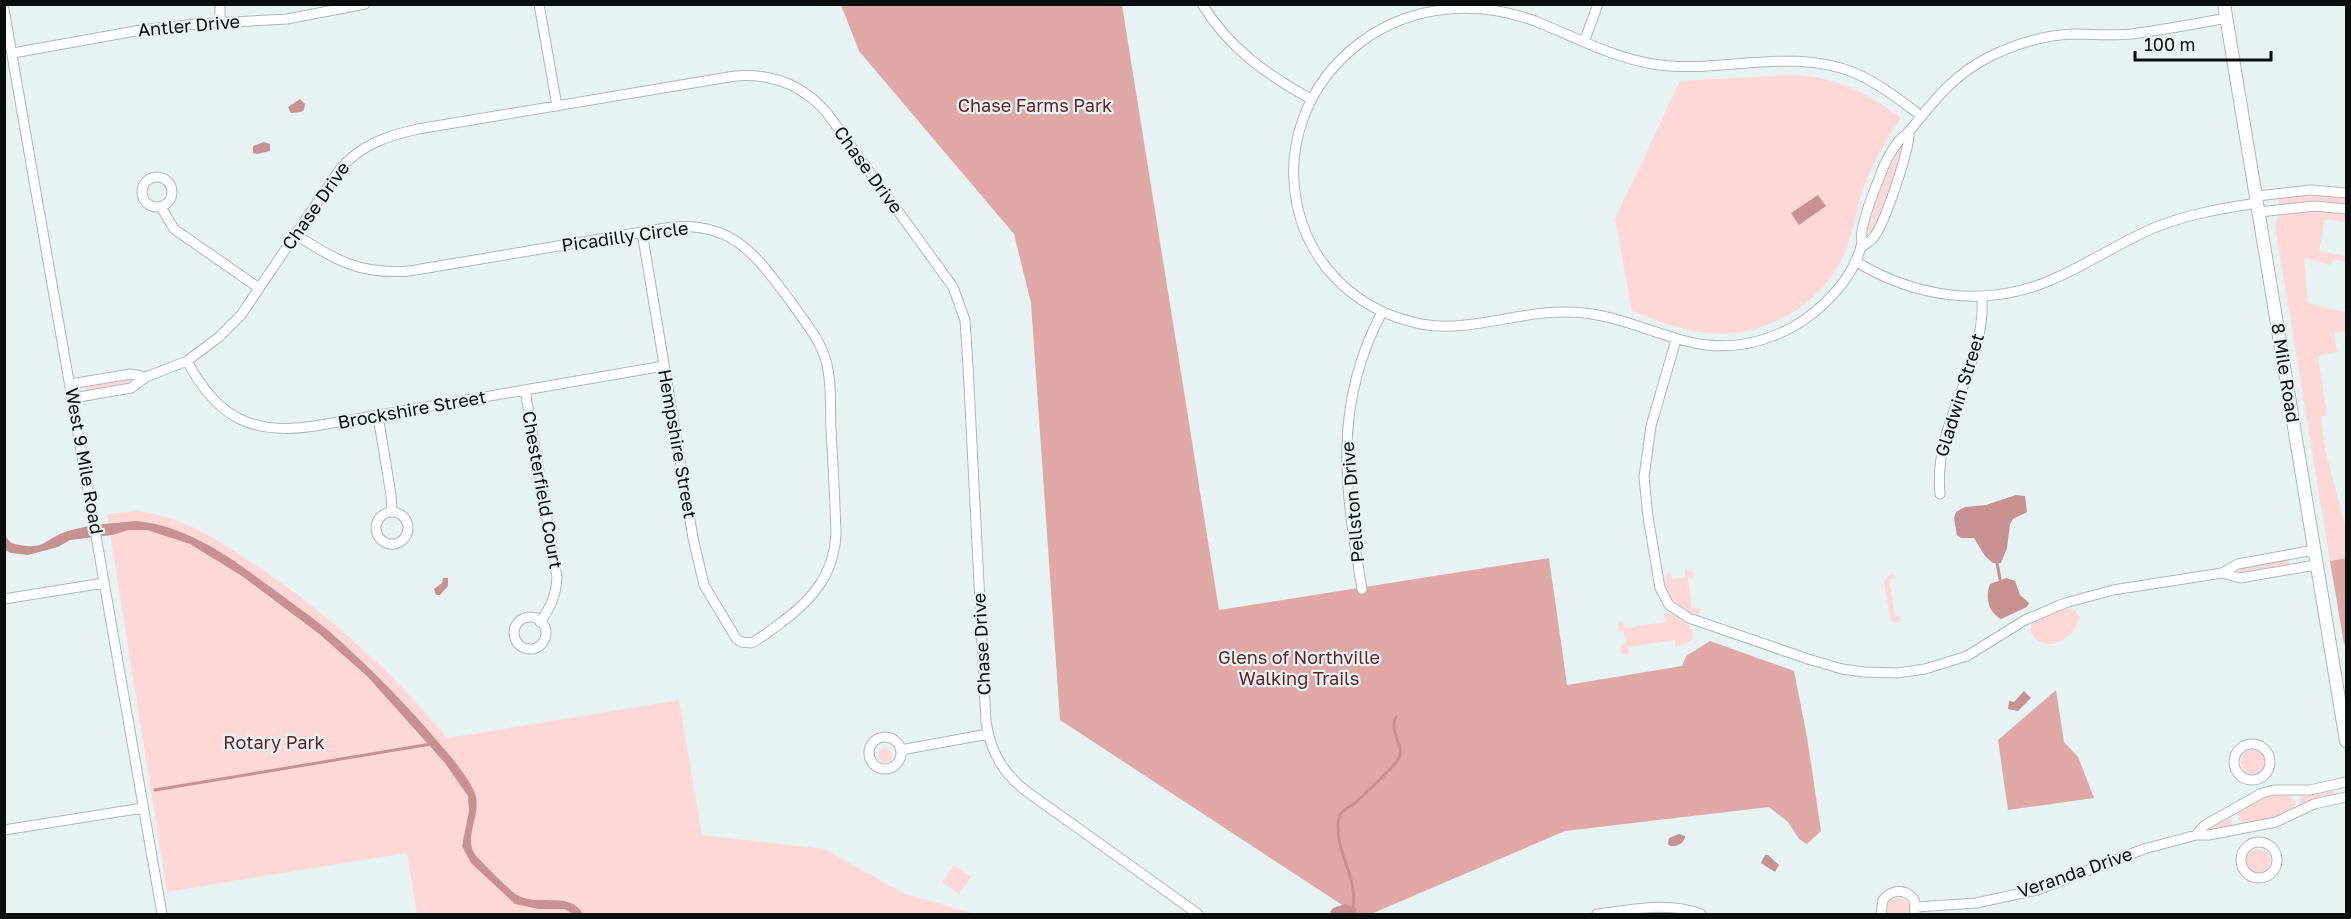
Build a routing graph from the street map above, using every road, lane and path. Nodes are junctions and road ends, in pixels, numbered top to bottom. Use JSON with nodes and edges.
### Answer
{"nodes":[{"id":1,"x":220,"y":4,"type":"edge"},
{"id":2,"x":365,"y":4,"type":"edge"},
{"id":3,"x":539,"y":4,"type":"edge"},
{"id":4,"x":1202,"y":4,"type":"edge"},
{"id":5,"x":1598,"y":4,"type":"edge"},
{"id":6,"x":2224,"y":4,"type":"edge"},
{"id":7,"x":4,"y":9,"type":"edge"},
{"id":8,"x":2227,"y":18,"type":"junction"},
{"id":9,"x":220,"y":23,"type":"junction"},
{"id":10,"x":1584,"y":42,"type":"junction"},
{"id":11,"x":13,"y":53,"type":"junction"},
{"id":12,"x":1311,"y":99,"type":"junction"},
{"id":13,"x":557,"y":106,"type":"junction"},
{"id":14,"x":1920,"y":115,"type":"junction"},
{"id":15,"x":1909,"y":132,"type":"junction"},
{"id":16,"x":2346,"y":193,"type":"edge"},
{"id":17,"x":2258,"y":204,"type":"junction"},
{"id":18,"x":161,"y":207,"type":"dead end"},
{"id":19,"x":2346,"y":209,"type":"edge"},
{"id":20,"x":642,"y":232,"type":"junction"},
{"id":21,"x":295,"y":234,"type":"junction"},
{"id":22,"x":1862,"y":247,"type":"junction"},
{"id":23,"x":1855,"y":261,"type":"junction"},
{"id":24,"x":259,"y":288,"type":"junction"},
{"id":25,"x":1982,"y":297,"type":"junction"},
{"id":26,"x":1382,"y":312,"type":"junction"},
{"id":27,"x":1676,"y":340,"type":"junction"},
{"id":28,"x":187,"y":361,"type":"junction"},
{"id":29,"x":664,"y":366,"type":"junction"},
{"id":30,"x":147,"y":377,"type":"junction"},
{"id":31,"x":70,"y":384,"type":"junction"},
{"id":32,"x":525,"y":390,"type":"junction"},
{"id":33,"x":73,"y":398,"type":"junction"},
{"id":34,"x":378,"y":416,"type":"junction"},
{"id":35,"x":1940,"y":494,"type":"dead end"},
{"id":36,"x":392,"y":512,"type":"dead end"},
{"id":37,"x":2314,"y":550,"type":"junction"},
{"id":38,"x":2316,"y":565,"type":"junction"},
{"id":39,"x":2222,"y":573,"type":"junction"},
{"id":40,"x":104,"y":584,"type":"junction"},
{"id":41,"x":1362,"y":589,"type":"dead end"},
{"id":42,"x":4,"y":599,"type":"edge"},
{"id":43,"x":540,"y":622,"type":"dead end"},
{"id":44,"x":744,"y":642,"type":"joint"},
{"id":45,"x":988,"y":734,"type":"junction"},
{"id":46,"x":2346,"y":741,"type":"edge"},
{"id":47,"x":901,"y":750,"type":"dead end"},
{"id":48,"x":2257,"y":779,"type":"junction"},
{"id":49,"x":2346,"y":782,"type":"edge"},
{"id":50,"x":2262,"y":793,"type":"junction"},
{"id":51,"x":2346,"y":797,"type":"edge"},
{"id":52,"x":143,"y":808,"type":"junction"},
{"id":53,"x":2251,"y":827,"type":"junction"},
{"id":54,"x":4,"y":830,"type":"edge"},
{"id":55,"x":2196,"y":834,"type":"junction"},
{"id":56,"x":2253,"y":842,"type":"junction"},
{"id":57,"x":1915,"y":911,"type":"edge"},
{"id":58,"x":162,"y":915,"type":"edge"},
{"id":59,"x":1198,"y":915,"type":"edge"},
{"id":60,"x":1598,"y":915,"type":"edge"},
{"id":61,"x":1701,"y":915,"type":"edge"},
{"id":62,"x":1881,"y":915,"type":"edge"}],
"edges":[{"from":1,"to":9,"type":"street"},
{"from":2,"to":9,"type":"street","name":"Antler Drive"},
{"from":3,"to":13,"type":"street"},
{"from":4,"to":12,"type":"street"},
{"from":5,"to":10,"type":"street"},
{"from":6,"to":8,"type":"main road","name":"8 Mile Road"},
{"from":7,"to":11,"type":"street","name":"West 9 Mile Road"},
{"from":8,"to":14,"type":"street"},
{"from":8,"to":17,"type":"main road","name":"8 Mile Road"},
{"from":9,"to":11,"type":"street","name":"Antler Drive"},
{"from":10,"to":12,"type":"street"},
{"from":10,"to":14,"type":"street"},
{"from":11,"to":31,"type":"street","name":"West 9 Mile Road"},
{"from":12,"to":26,"type":"street"},
{"from":13,"to":21,"type":"street","name":"Chase Drive"},
{"from":13,"to":45,"type":"street","name":"Chase Drive"},
{"from":14,"to":15,"type":"street"},
{"from":15,"to":22,"type":"street"},
{"from":15,"to":22,"type":"street"},
{"from":16,"to":17,"type":"street"},
{"from":17,"to":19,"type":"street"},
{"from":17,"to":25,"type":"street"},
{"from":17,"to":37,"type":"main road","name":"8 Mile Road"},
{"from":18,"to":24,"type":"street"},
{"from":20,"to":21,"type":"street","name":"Picadilly Circle"},
{"from":20,"to":29,"type":"street","name":"Hempshire Street"},
{"from":20,"to":44,"type":"street","name":"Picadilly Circle"},
{"from":21,"to":24,"type":"street","name":"Chase Drive"},
{"from":22,"to":23,"type":"street"},
{"from":23,"to":25,"type":"street"},
{"from":23,"to":27,"type":"street"},
{"from":24,"to":28,"type":"street","name":"Chase Drive"},
{"from":25,"to":35,"type":"street","name":"Gladwin Street"},
{"from":26,"to":27,"type":"street"},
{"from":26,"to":41,"type":"street","name":"Pellston Drive"},
{"from":27,"to":39,"type":"street"},
{"from":28,"to":30,"type":"street","name":"Chase Drive"},
{"from":28,"to":34,"type":"street","name":"Brockshire Street"},
{"from":29,"to":32,"type":"street","name":"Brockshire Street"},
{"from":29,"to":44,"type":"street","name":"Hempshire Street"},
{"from":30,"to":31,"type":"street","name":"Chase Drive"},
{"from":30,"to":33,"type":"street","name":"Chase Drive"},
{"from":31,"to":33,"type":"street","name":"West 9 Mile Road"},
{"from":32,"to":34,"type":"street","name":"Brockshire Street"},
{"from":32,"to":43,"type":"street","name":"Chesterfield Court"},
{"from":33,"to":40,"type":"street","name":"West 9 Mile Road"},
{"from":34,"to":36,"type":"street"},
{"from":37,"to":38,"type":"main road","name":"8 Mile Road"},
{"from":37,"to":39,"type":"street"},
{"from":38,"to":39,"type":"street"},
{"from":38,"to":46,"type":"main road","name":"8 Mile Road"},
{"from":40,"to":42,"type":"street"},
{"from":40,"to":52,"type":"street","name":"West 9 Mile Road"},
{"from":45,"to":47,"type":"street"},
{"from":45,"to":59,"type":"street","name":"Chase Drive"},
{"from":48,"to":48,"type":"street"},
{"from":48,"to":50,"type":"street"},
{"from":49,"to":50,"type":"street","name":"Veranda Drive"},
{"from":50,"to":55,"type":"street","name":"Veranda Drive"},
{"from":51,"to":53,"type":"street","name":"Veranda Drive"},
{"from":52,"to":54,"type":"street"},
{"from":52,"to":58,"type":"street","name":"West 9 Mile Road"},
{"from":53,"to":55,"type":"street","name":"Veranda Drive"},
{"from":53,"to":56,"type":"street"},
{"from":55,"to":57,"type":"street","name":"Veranda Drive"},
{"from":56,"to":56,"type":"street"},
{"from":57,"to":62,"type":"street","name":"Veranda Drive"},
{"from":60,"to":61,"type":"street"}]}
